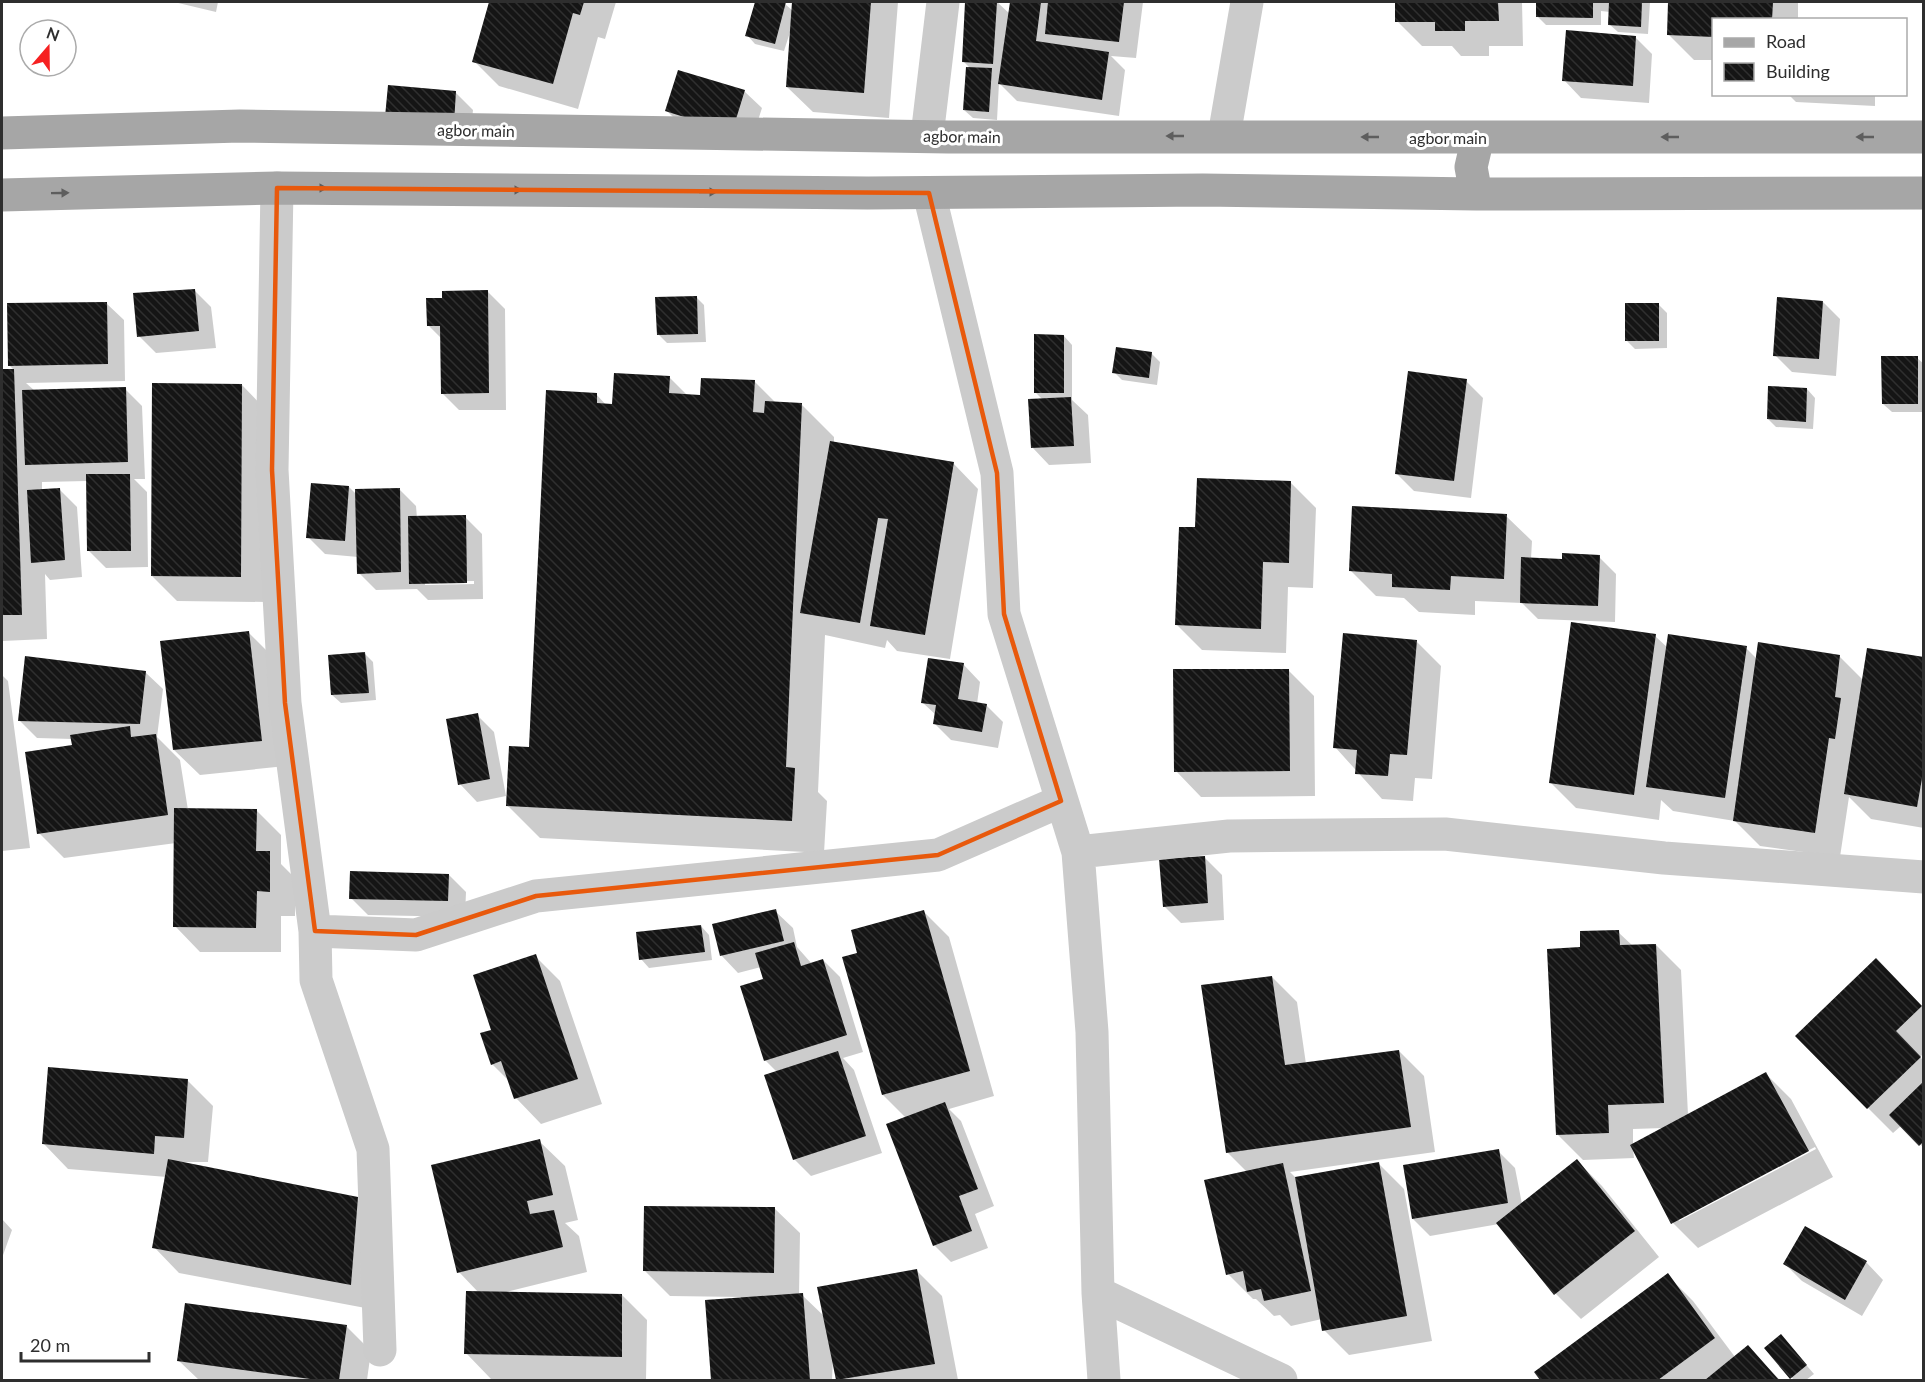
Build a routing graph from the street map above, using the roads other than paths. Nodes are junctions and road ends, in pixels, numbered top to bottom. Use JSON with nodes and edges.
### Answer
{"nodes":[{"id":1,"x":944,"y":2,"type":"edge"},
{"id":2,"x":1247,"y":2,"type":"edge"},
{"id":3,"x":2,"y":133,"type":"edge"},
{"id":4,"x":927,"y":136,"type":"junction"},
{"id":5,"x":1224,"y":136,"type":"junction"},
{"id":6,"x":1478,"y":137,"type":"junction"},
{"id":7,"x":1923,"y":137,"type":"edge"},
{"id":8,"x":277,"y":188,"type":"junction"},
{"id":9,"x":929,"y":193,"type":"junction"},
{"id":10,"x":1476,"y":194,"type":"junction"},
{"id":11,"x":1923,"y":194,"type":"edge"},
{"id":12,"x":2,"y":195,"type":"edge"},
{"id":13,"x":1061,"y":801,"type":"junction"},
{"id":14,"x":1078,"y":852,"type":"junction"},
{"id":15,"x":1923,"y":878,"type":"edge"},
{"id":16,"x":315,"y":931,"type":"junction"},
{"id":17,"x":1098,"y":1293,"type":"junction"},
{"id":18,"x":380,"y":1350,"type":"dead end"},
{"id":19,"x":1104,"y":1380,"type":"edge"},
{"id":20,"x":1281,"y":1380,"type":"edge"}],
"edges":[{"from":1,"to":4,"type":"street"},
{"from":2,"to":5,"type":"street"},
{"from":3,"to":4,"type":"main road","name":"agbor main"},
{"from":5,"to":4,"type":"main road","name":"agbor main","one_way":true},
{"from":6,"to":5,"type":"main road","name":"agbor main","one_way":true},
{"from":7,"to":6,"type":"main road","name":"agbor main","one_way":true},
{"from":6,"to":10,"type":"main road"},
{"from":8,"to":9,"type":"main road","one_way":true},
{"from":12,"to":8,"type":"main road","one_way":true},
{"from":8,"to":16,"type":"street"},
{"from":9,"to":10,"type":"main road"},
{"from":9,"to":13,"type":"street"},
{"from":10,"to":11,"type":"main road"},
{"from":13,"to":14,"type":"street"},
{"from":13,"to":16,"type":"street"},
{"from":14,"to":15,"type":"street"},
{"from":14,"to":17,"type":"street"},
{"from":16,"to":18,"type":"street"},
{"from":17,"to":19,"type":"street"},
{"from":17,"to":20,"type":"street"}]}
